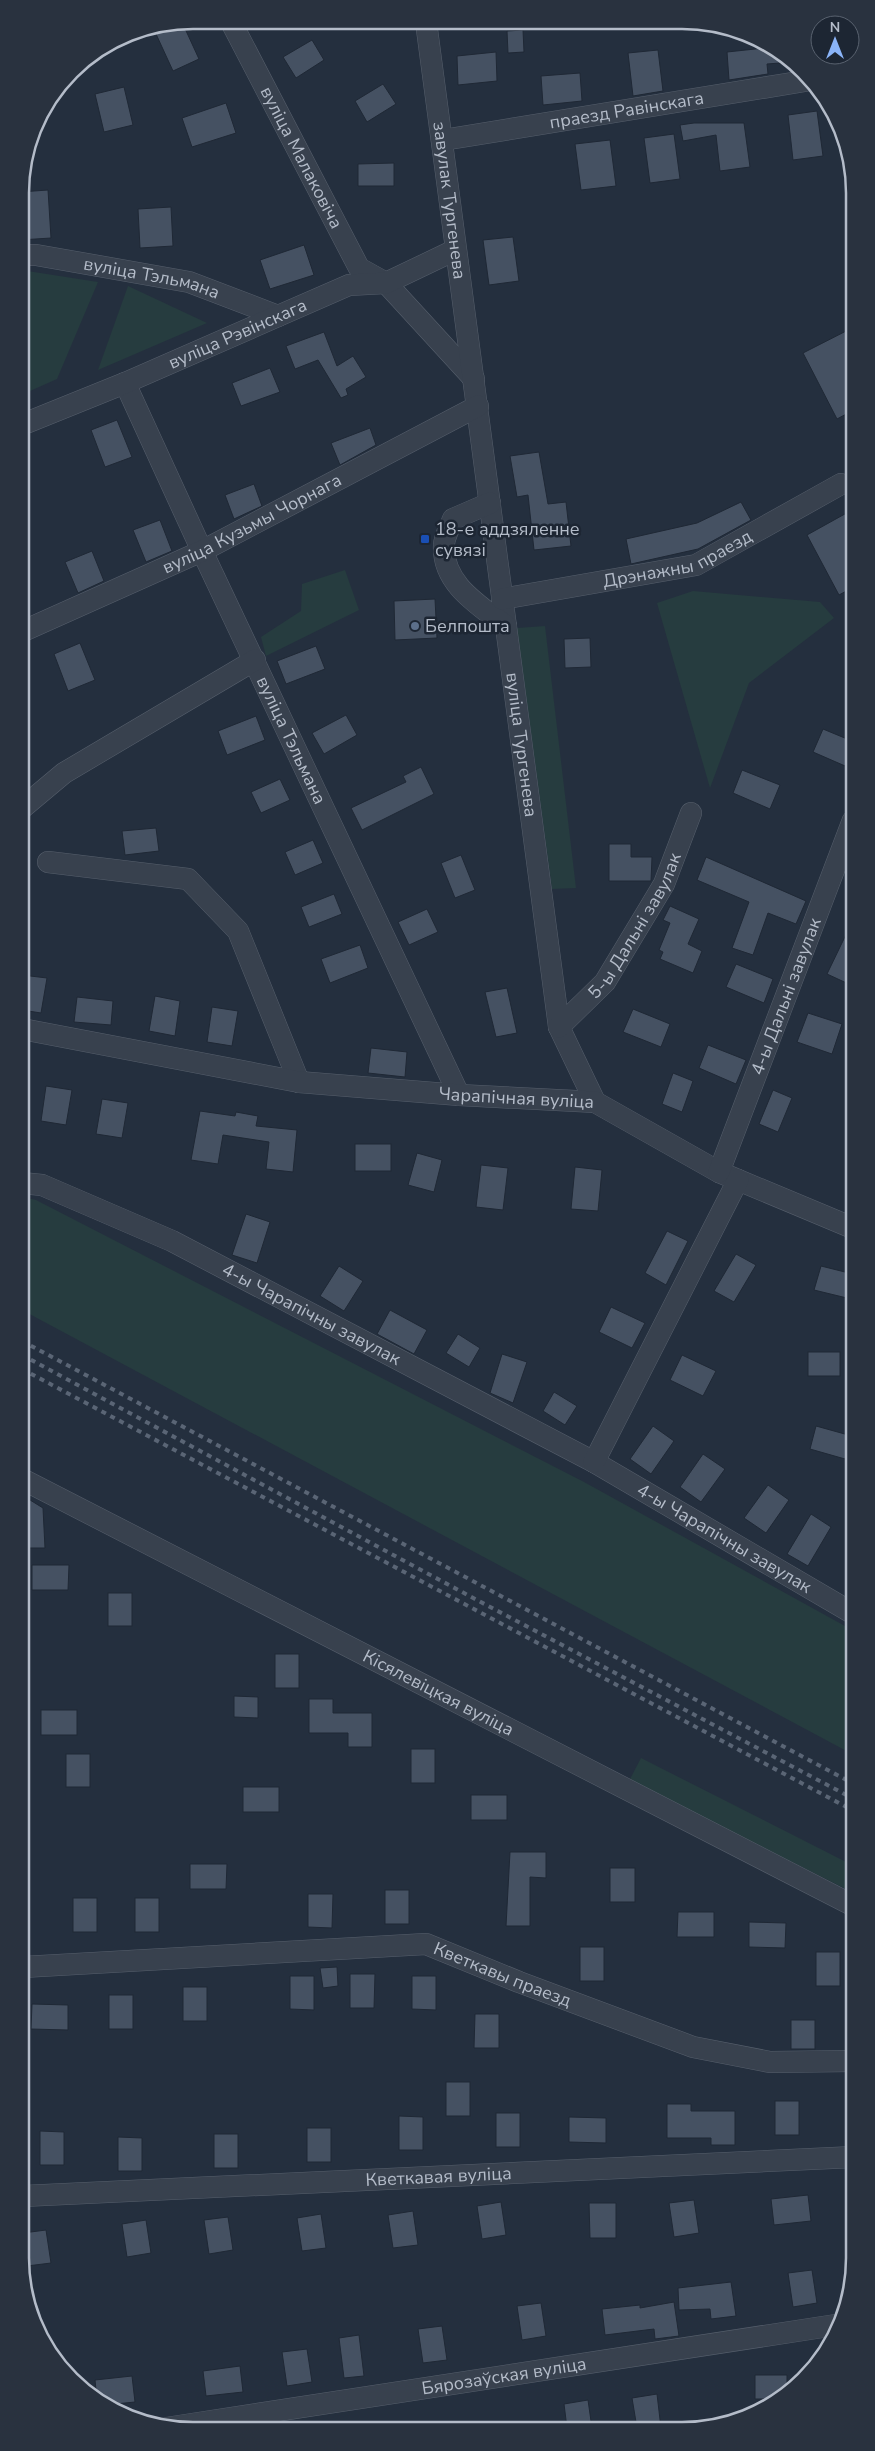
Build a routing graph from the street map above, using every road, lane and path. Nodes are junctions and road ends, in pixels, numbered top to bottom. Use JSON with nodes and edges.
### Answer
{"nodes":[{"id":1,"x":235,"y":29,"type":"edge"},
{"id":2,"x":427,"y":29,"type":"edge"},
{"id":3,"x":802,"y":81,"type":"edge"},
{"id":4,"x":443,"y":140,"type":"junction"},
{"id":5,"x":455,"y":250,"type":"junction"},
{"id":6,"x":29,"y":255,"type":"edge"},
{"id":7,"x":386,"y":283,"type":"junction"},
{"id":8,"x":278,"y":316,"type":"junction"},
{"id":9,"x":474,"y":379,"type":"junction"},
{"id":10,"x":126,"y":383,"type":"junction"},
{"id":11,"x":478,"y":406,"type":"junction"},
{"id":12,"x":29,"y":422,"type":"edge"},
{"id":13,"x":841,"y":484,"type":"dead end"},
{"id":14,"x":490,"y":503,"type":"junction"},
{"id":15,"x":202,"y":551,"type":"junction"},
{"id":16,"x":502,"y":599,"type":"junction"},
{"id":17,"x":506,"y":626,"type":"junction"},
{"id":18,"x":29,"y":628,"type":"edge"},
{"id":19,"x":255,"y":660,"type":"junction"},
{"id":20,"x":29,"y":802,"type":"edge"},
{"id":21,"x":691,"y":813,"type":"dead end"},
{"id":22,"x":846,"y":840,"type":"edge"},
{"id":23,"x":48,"y":862,"type":"dead end"},
{"id":24,"x":559,"y":1027,"type":"junction"},
{"id":25,"x":29,"y":1030,"type":"edge"},
{"id":26,"x":299,"y":1082,"type":"junction"},
{"id":27,"x":459,"y":1095,"type":"junction"},
{"id":28,"x":595,"y":1102,"type":"junction"},
{"id":29,"x":728,"y":1176,"type":"junction"},
{"id":30,"x":29,"y":1184,"type":"edge"},
{"id":31,"x":846,"y":1225,"type":"edge"},
{"id":32,"x":594,"y":1462,"type":"junction"},
{"id":33,"x":29,"y":1483,"type":"edge"},
{"id":34,"x":846,"y":1609,"type":"edge"},
{"id":35,"x":846,"y":1902,"type":"edge"},
{"id":36,"x":29,"y":1967,"type":"edge"},
{"id":37,"x":846,"y":2061,"type":"edge"},
{"id":38,"x":846,"y":2157,"type":"edge"},
{"id":39,"x":29,"y":2196,"type":"edge"},
{"id":40,"x":832,"y":2326,"type":"edge"},
{"id":41,"x":205,"y":2422,"type":"edge"}],
"edges":[{"from":1,"to":7,"type":"street","name":"вуліца Малаковіча"},
{"from":2,"to":4,"type":"street","name":"завулак Тургенева"},
{"from":3,"to":4,"type":"street","name":"праезд Равінскага"},
{"from":4,"to":5,"type":"street","name":"завулак Тургенева"},
{"from":5,"to":7,"type":"street","name":"вуліца Рэвінскага"},
{"from":5,"to":9,"type":"street","name":"завулак Тургенева"},
{"from":6,"to":8,"type":"street","name":"вуліца Тэльмана"},
{"from":7,"to":8,"type":"street","name":"вуліца Рэвінскага"},
{"from":7,"to":9,"type":"street","name":"вуліца Малаковіча"},
{"from":8,"to":10,"type":"street","name":"вуліца Рэвінскага"},
{"from":9,"to":11,"type":"street","name":"вуліца Тургенева"},
{"from":10,"to":12,"type":"street","name":"вуліца Рэвінскага"},
{"from":10,"to":15,"type":"street","name":"вуліца Тэльмана"},
{"from":11,"to":14,"type":"street","name":"вуліца Тургенева"},
{"from":11,"to":15,"type":"street","name":"вуліца Кузьмы Чорнага"},
{"from":13,"to":16,"type":"street","name":"Дрэнажны праезд"},
{"from":14,"to":16,"type":"street","name":"вуліца Тургенева"},
{"from":14,"to":17,"type":"street"},
{"from":15,"to":18,"type":"street","name":"вуліца Кузьмы Чорнага"},
{"from":15,"to":19,"type":"street","name":"вуліца Тэльмана"},
{"from":16,"to":17,"type":"street","name":"вуліца Тургенева"},
{"from":17,"to":24,"type":"street","name":"вуліца Тургенева"},
{"from":19,"to":20,"type":"street"},
{"from":19,"to":27,"type":"street","name":"вуліца Тэльмана"},
{"from":21,"to":24,"type":"street","name":"5-ы Дальні завулак"},
{"from":22,"to":29,"type":"street","name":"4-ы Дальні завулак"},
{"from":23,"to":26,"type":"street"},
{"from":24,"to":28,"type":"street","name":"вуліца Тургенева"},
{"from":25,"to":26,"type":"street","name":"Чарапічная вуліца"},
{"from":26,"to":27,"type":"street","name":"Чарапічная вуліца"},
{"from":27,"to":28,"type":"street","name":"Чарапічная вуліца"},
{"from":28,"to":29,"type":"street","name":"Чарапічная вуліца"},
{"from":29,"to":31,"type":"street","name":"Чарапічная вуліца"},
{"from":29,"to":32,"type":"street"},
{"from":30,"to":32,"type":"street","name":"4-ы Чарапічны завулак"},
{"from":32,"to":34,"type":"street","name":"4-ы Чарапічны завулак"},
{"from":33,"to":35,"type":"street","name":"Кісялевіцкая вуліца"},
{"from":36,"to":37,"type":"street","name":"Кветкавы праезд"},
{"from":38,"to":39,"type":"street","name":"Кветкавая вуліца"},
{"from":40,"to":41,"type":"street","name":"Бярозаўская вуліца"}]}
